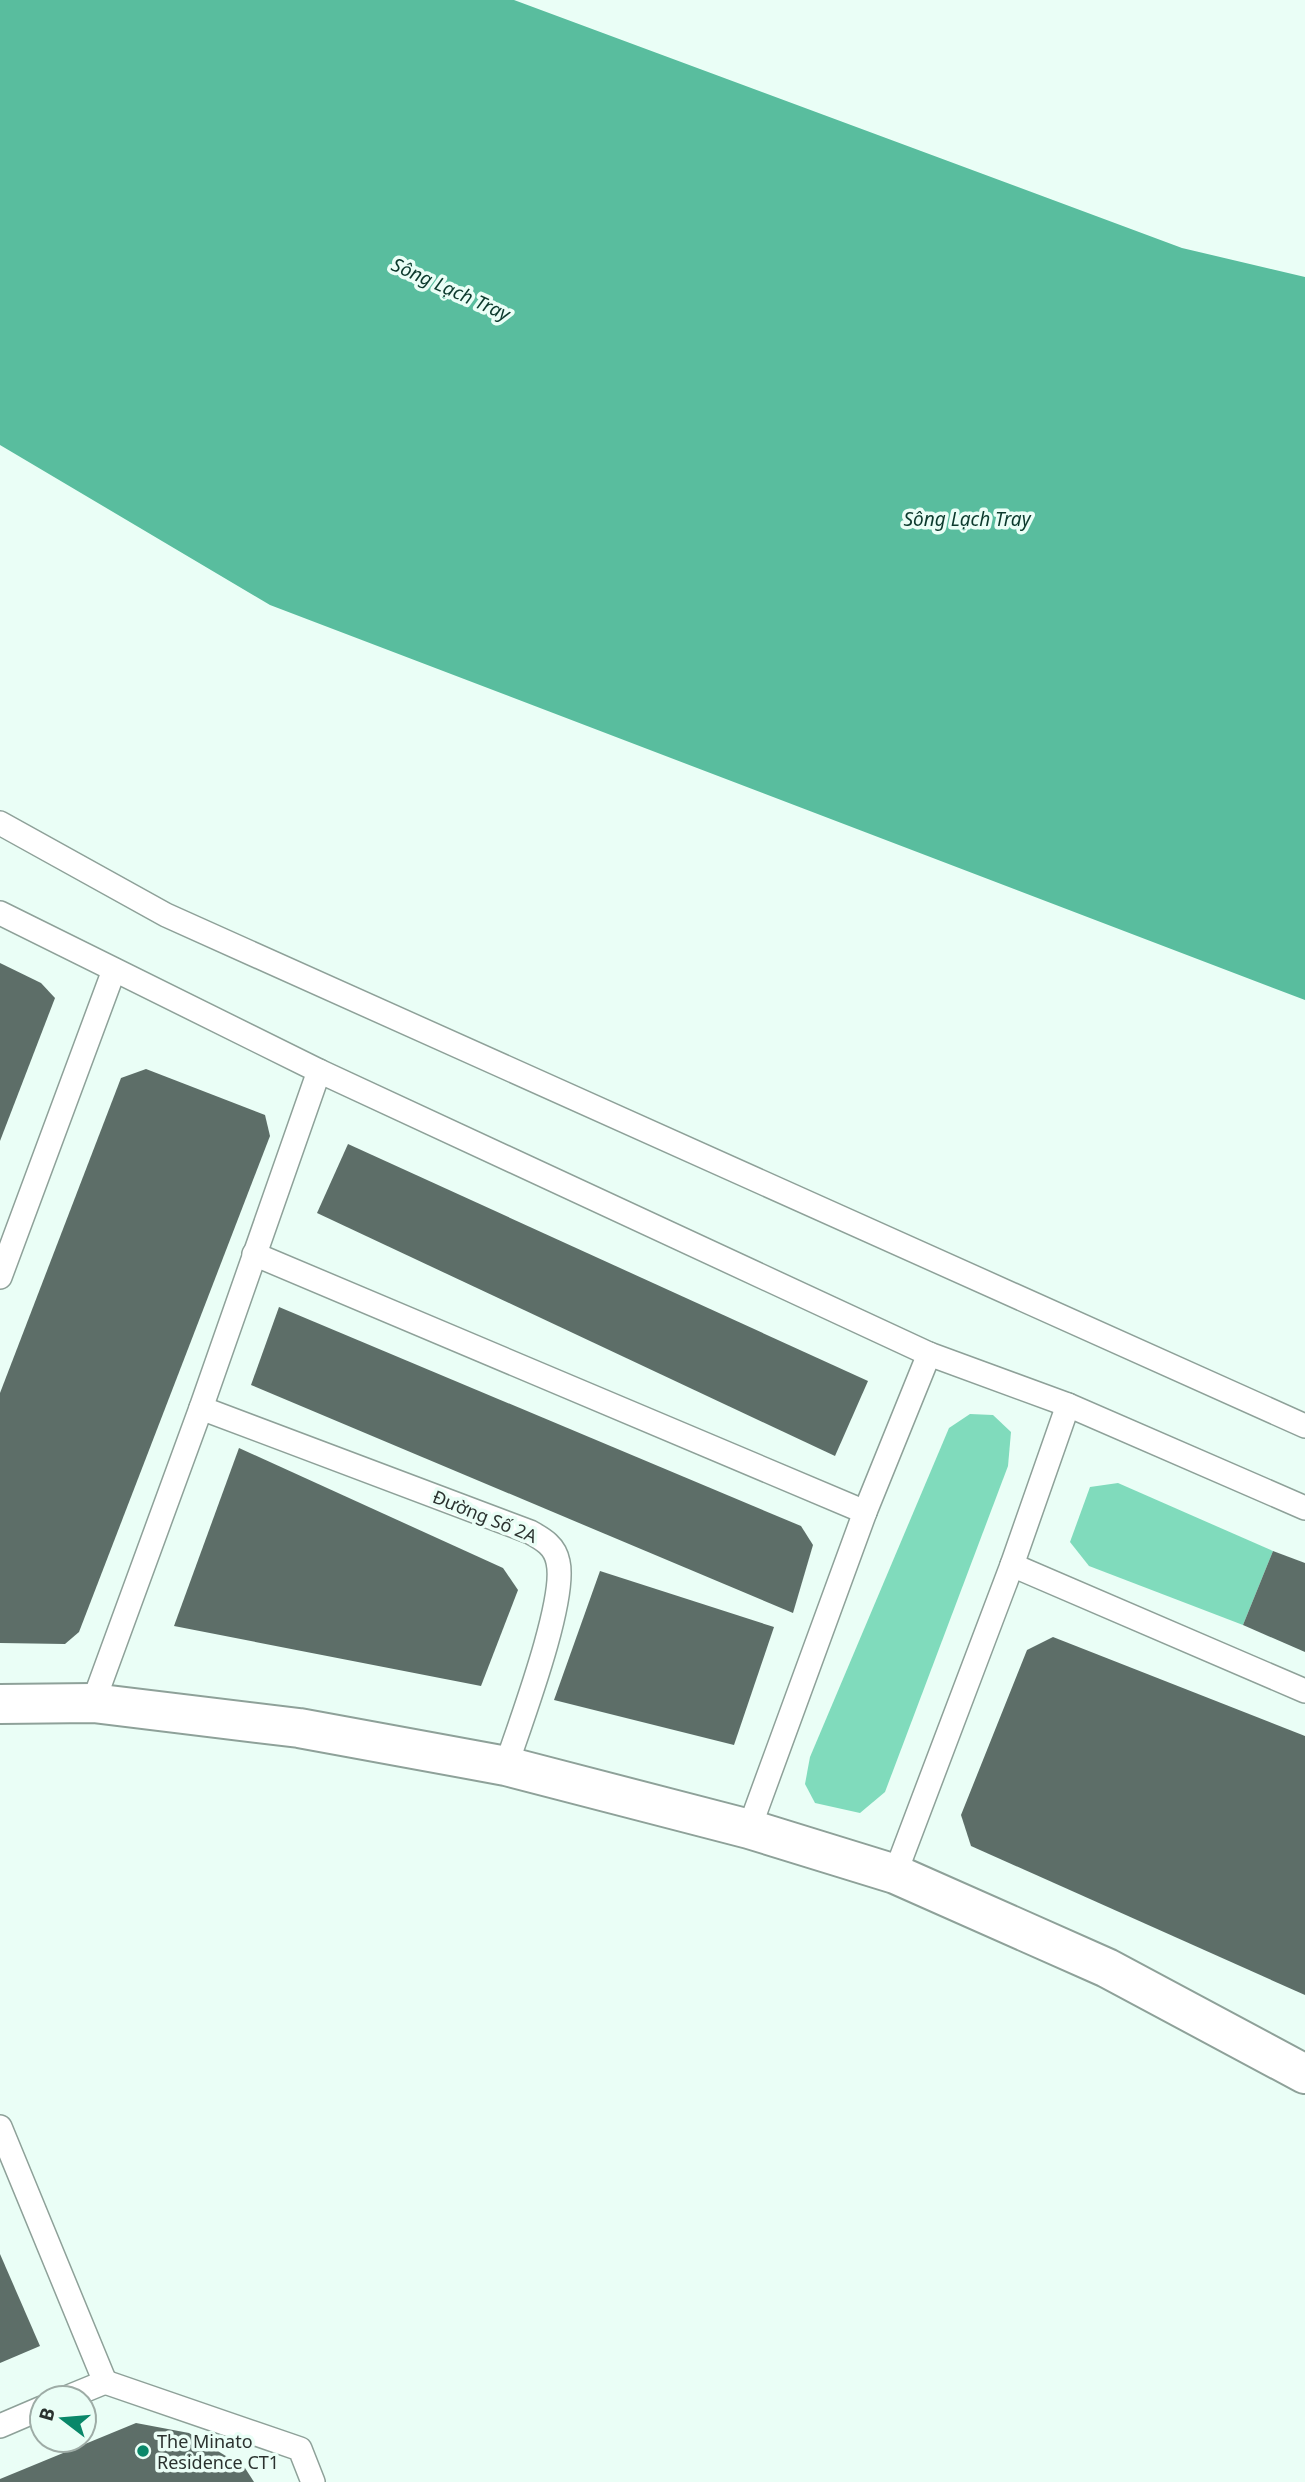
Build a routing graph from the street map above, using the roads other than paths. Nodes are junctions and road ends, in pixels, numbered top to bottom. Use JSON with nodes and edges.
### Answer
{"nodes":[{"id":1,"x":0,"y":823,"type":"edge"},
{"id":2,"x":0,"y":913,"type":"edge"},
{"id":3,"x":114,"y":970,"type":"junction"},
{"id":4,"x":319,"y":1071,"type":"junction"},
{"id":5,"x":254,"y":1254,"type":"junction"},
{"id":6,"x":0,"y":1277,"type":"edge"},
{"id":7,"x":929,"y":1354,"type":"junction"},
{"id":8,"x":1068,"y":1405,"type":"junction"},
{"id":9,"x":201,"y":1408,"type":"junction"},
{"id":10,"x":1305,"y":1426,"type":"edge"},
{"id":11,"x":1305,"y":1508,"type":"edge"},
{"id":12,"x":865,"y":1512,"type":"junction"},
{"id":13,"x":1012,"y":1565,"type":"junction"},
{"id":14,"x":1305,"y":1691,"type":"edge"},
{"id":15,"x":93,"y":1703,"type":"junction"},
{"id":16,"x":0,"y":1704,"type":"edge"},
{"id":17,"x":506,"y":1766,"type":"junction"},
{"id":18,"x":749,"y":1829,"type":"junction"},
{"id":19,"x":895,"y":1874,"type":"junction"},
{"id":20,"x":1305,"y":2074,"type":"edge"},
{"id":21,"x":0,"y":2127,"type":"edge"},
{"id":22,"x":105,"y":2382,"type":"junction"},
{"id":23,"x":98,"y":2385,"type":"edge"},
{"id":24,"x":28,"y":2414,"type":"edge"},
{"id":25,"x":0,"y":2426,"type":"edge"},
{"id":26,"x":313,"y":2482,"type":"edge"}],
"edges":[{"from":1,"to":10,"type":"lane"},
{"from":2,"to":3,"type":"lane"},
{"from":3,"to":4,"type":"lane"},
{"from":3,"to":6,"type":"lane"},
{"from":4,"to":5,"type":"lane"},
{"from":4,"to":7,"type":"lane"},
{"from":5,"to":9,"type":"lane"},
{"from":5,"to":12,"type":"lane"},
{"from":7,"to":8,"type":"lane"},
{"from":7,"to":12,"type":"lane"},
{"from":8,"to":11,"type":"lane"},
{"from":8,"to":13,"type":"lane"},
{"from":9,"to":15,"type":"lane"},
{"from":9,"to":17,"type":"lane","name":"Đường Số 2A"},
{"from":12,"to":18,"type":"lane"},
{"from":13,"to":14,"type":"lane"},
{"from":13,"to":19,"type":"lane"},
{"from":15,"to":16,"type":"street"},
{"from":15,"to":17,"type":"street"},
{"from":17,"to":18,"type":"street"},
{"from":18,"to":19,"type":"street"},
{"from":19,"to":20,"type":"street"},
{"from":21,"to":22,"type":"lane"},
{"from":22,"to":23,"type":"lane"},
{"from":22,"to":26,"type":"lane"},
{"from":24,"to":25,"type":"lane"}]}
